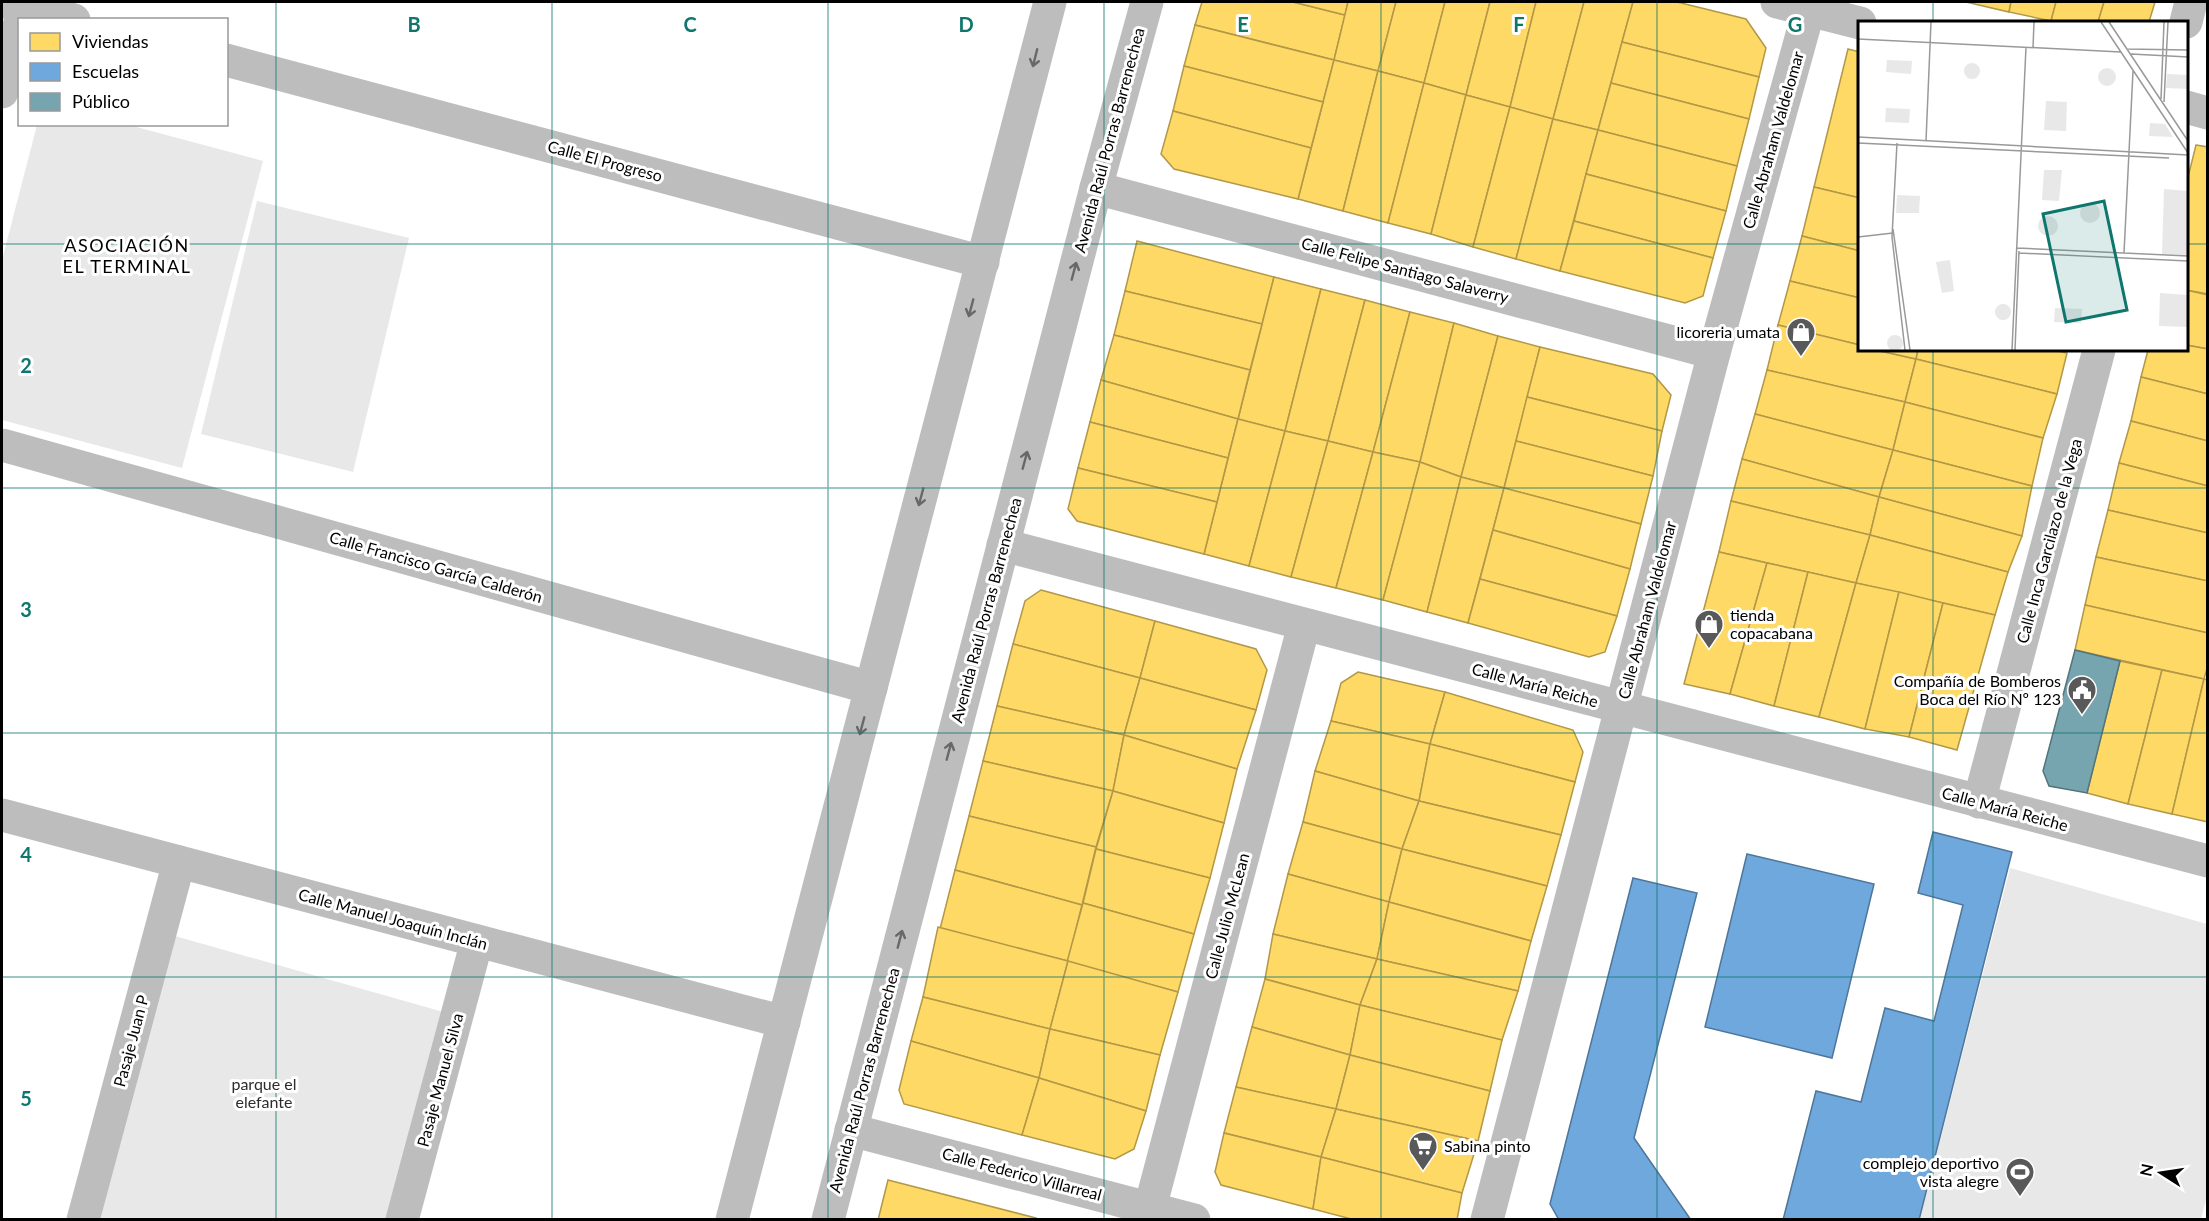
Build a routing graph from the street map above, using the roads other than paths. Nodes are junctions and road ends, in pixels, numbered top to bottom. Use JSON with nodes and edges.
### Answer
{"nodes":[{"id":1,"x":1050,"y":2,"type":"edge"},
{"id":2,"x":1147,"y":2,"type":"edge"},
{"id":3,"x":1778,"y":2,"type":"edge"},
{"id":4,"x":2191,"y":2,"type":"edge"},
{"id":5,"x":1810,"y":6,"type":"edge"},
{"id":6,"x":19,"y":10,"type":"edge"},
{"id":7,"x":63,"y":18,"type":"edge"},
{"id":8,"x":2186,"y":21,"type":"edge"},
{"id":9,"x":1858,"y":22,"type":"edge"},
{"id":10,"x":228,"y":61,"type":"edge"},
{"id":11,"x":2,"y":92,"type":"edge"},
{"id":12,"x":2188,"y":107,"type":"edge"},
{"id":13,"x":2208,"y":113,"type":"edge"},
{"id":14,"x":1096,"y":188,"type":"junction"},
{"id":15,"x":983,"y":262,"type":"junction"},
{"id":16,"x":2099,"y":351,"type":"edge"},
{"id":17,"x":1714,"y":353,"type":"junction"},
{"id":18,"x":2,"y":445,"type":"edge"},
{"id":19,"x":1003,"y":545,"type":"junction"},
{"id":20,"x":1304,"y":625,"type":"junction"},
{"id":21,"x":871,"y":688,"type":"junction"},
{"id":22,"x":1622,"y":708,"type":"junction"},
{"id":23,"x":1979,"y":802,"type":"junction"},
{"id":24,"x":2,"y":816,"type":"edge"},
{"id":25,"x":2208,"y":861,"type":"edge"},
{"id":26,"x":179,"y":862,"type":"junction"},
{"id":27,"x":477,"y":941,"type":"junction"},
{"id":28,"x":784,"y":1022,"type":"junction"},
{"id":29,"x":851,"y":1130,"type":"junction"},
{"id":30,"x":1150,"y":1208,"type":"junction"},
{"id":31,"x":83,"y":1220,"type":"edge"},
{"id":32,"x":402,"y":1220,"type":"edge"},
{"id":33,"x":732,"y":1220,"type":"edge"},
{"id":34,"x":828,"y":1220,"type":"edge"},
{"id":35,"x":1194,"y":1220,"type":"edge"},
{"id":36,"x":1487,"y":1220,"type":"edge"}],
"edges":[{"from":1,"to":15,"type":"street","one_way":true},
{"from":2,"to":14,"type":"street","name":"Avenida Raúl Porras Barrenechea"},
{"from":3,"to":5,"type":"street"},
{"from":4,"to":8,"type":"street"},
{"from":5,"to":9,"type":"street"},
{"from":5,"to":17,"type":"street","name":"Calle Abraham Valdelomar"},
{"from":6,"to":7,"type":"street"},
{"from":6,"to":11,"type":"street"},
{"from":10,"to":15,"type":"street","name":"Calle El Progreso"},
{"from":12,"to":13,"type":"street"},
{"from":14,"to":17,"type":"street","name":"Calle Felipe Santiago Salaverry"},
{"from":19,"to":14,"type":"street","name":"Avenida Raúl Porras Barrenechea","one_way":true},
{"from":15,"to":21,"type":"street","one_way":true},
{"from":16,"to":23,"type":"street","name":"Calle Inca Garcilazo de la Vega"},
{"from":17,"to":22,"type":"street","name":"Calle Abraham Valdelomar"},
{"from":18,"to":21,"type":"street","name":"Calle Francisco García Calderón"},
{"from":19,"to":20,"type":"street","name":"Calle María Reiche"},
{"from":29,"to":19,"type":"street","name":"Avenida Raúl Porras Barrenechea","one_way":true},
{"from":20,"to":22,"type":"street","name":"Calle María Reiche"},
{"from":20,"to":30,"type":"street","name":"Calle Julio McLean"},
{"from":21,"to":28,"type":"street","one_way":true},
{"from":22,"to":23,"type":"street","name":"Calle María Reiche"},
{"from":22,"to":36,"type":"street","name":"Calle Abraham Valdelomar"},
{"from":23,"to":25,"type":"street","name":"Calle María Reiche"},
{"from":24,"to":26,"type":"street","name":"Calle Manuel Joaquín Inclán"},
{"from":26,"to":27,"type":"street","name":"Calle Manuel Joaquín Inclán"},
{"from":26,"to":31,"type":"street","name":"Pasaje Juan P"},
{"from":27,"to":28,"type":"street","name":"Calle Manuel Joaquín Inclán"},
{"from":27,"to":32,"type":"street","name":"Pasaje Manuel Silva"},
{"from":28,"to":33,"type":"street"},
{"from":29,"to":30,"type":"street","name":"Calle Federico Villarreal"},
{"from":29,"to":34,"type":"street","name":"Avenida Raúl Porras Barrenechea"},
{"from":30,"to":35,"type":"street","name":"Calle Federico Villarreal"}]}
